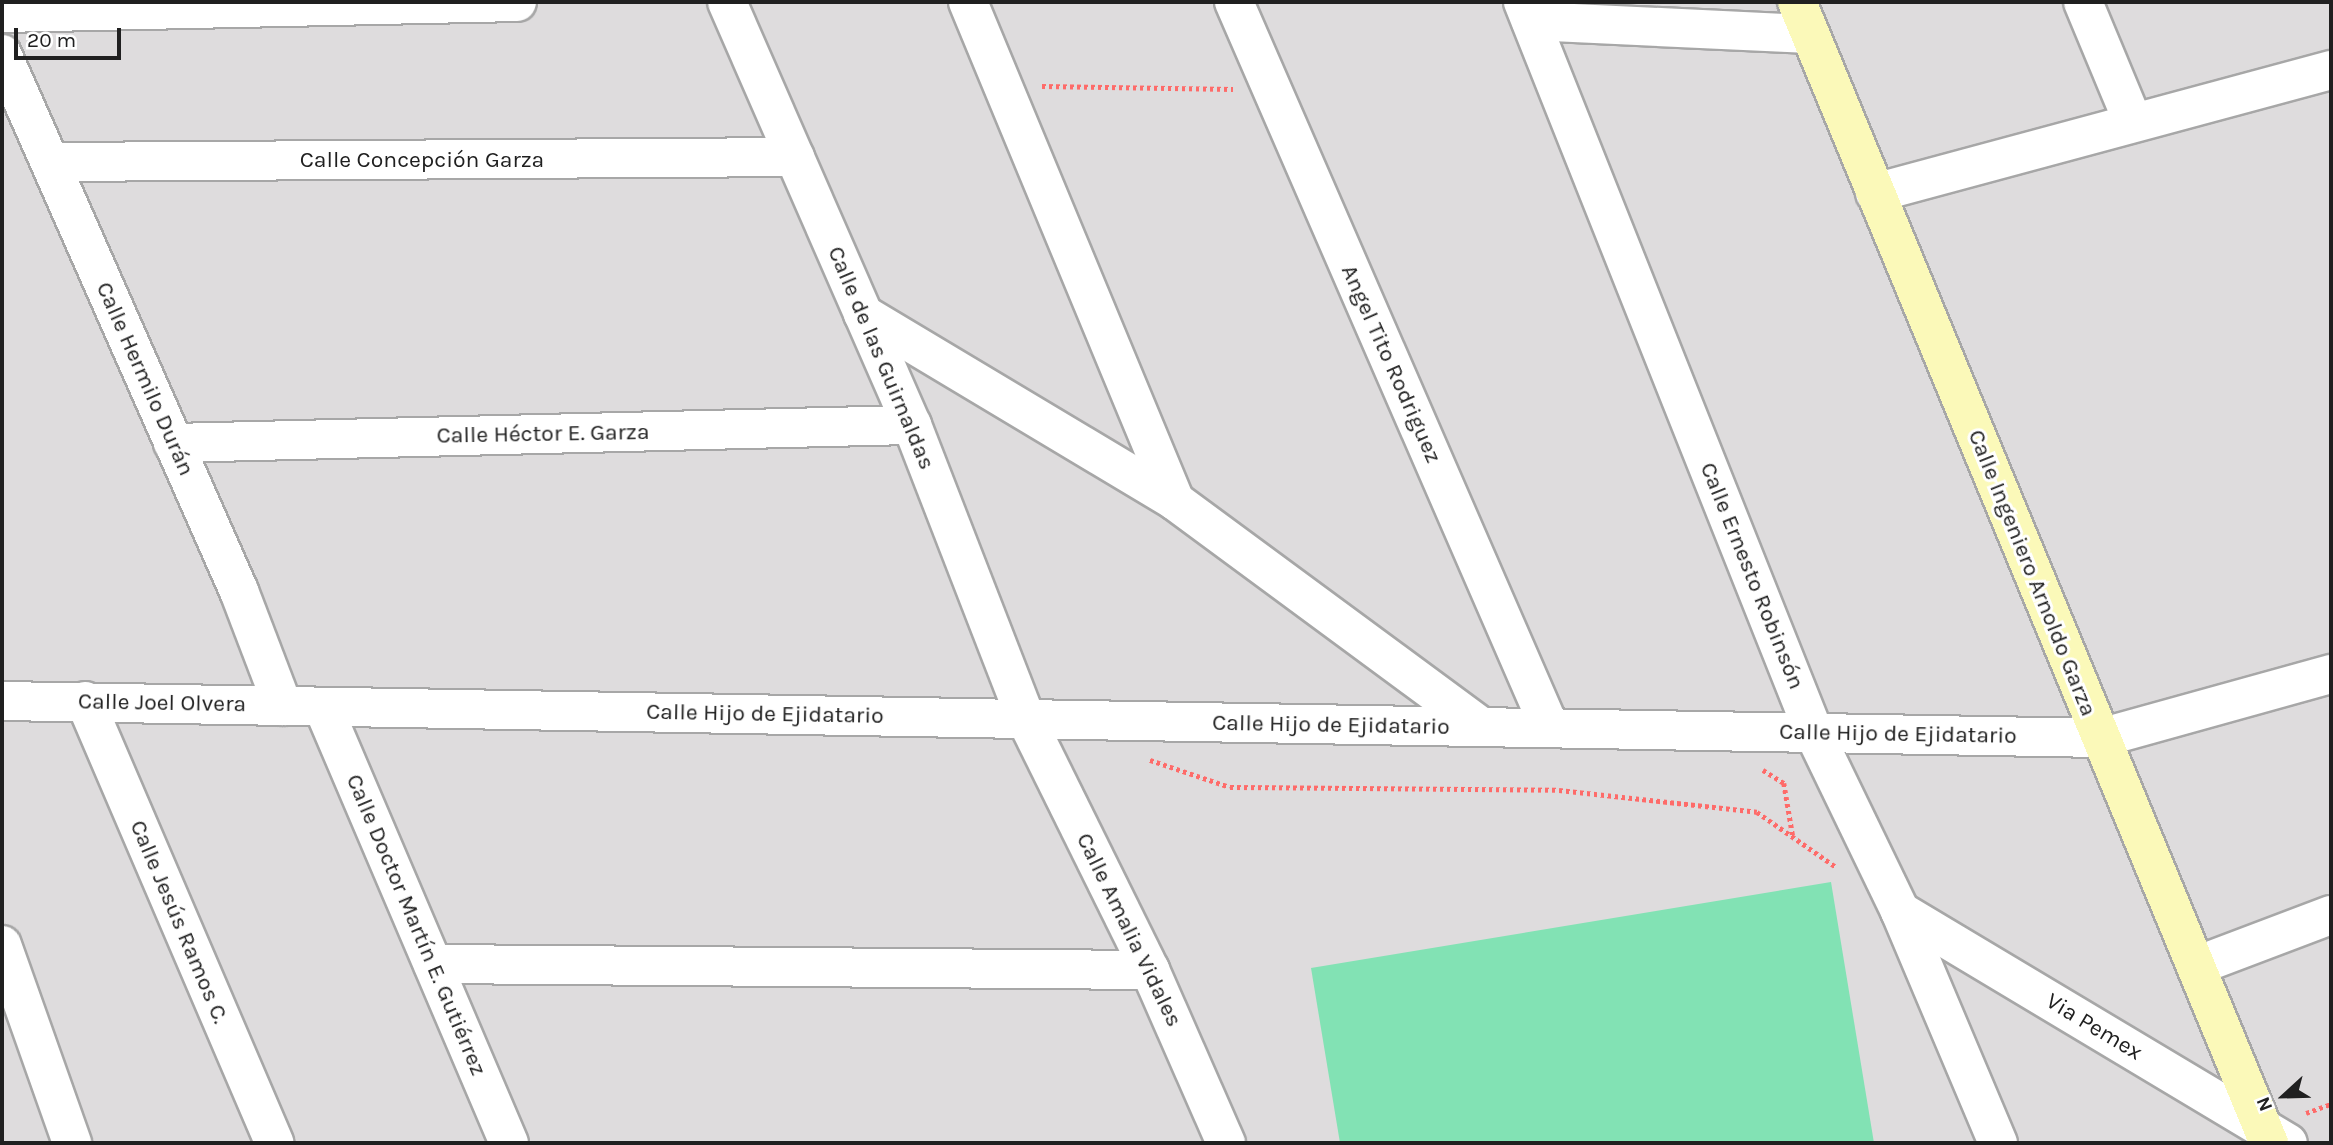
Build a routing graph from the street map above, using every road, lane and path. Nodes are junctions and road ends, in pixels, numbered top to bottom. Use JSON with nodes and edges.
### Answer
{"nodes":[{"id":1,"x":517,"y":2,"type":"edge"},
{"id":2,"x":727,"y":2,"type":"edge"},
{"id":3,"x":968,"y":2,"type":"edge"},
{"id":4,"x":1234,"y":2,"type":"edge"},
{"id":5,"x":2083,"y":2,"type":"edge"},
{"id":6,"x":1527,"y":11,"type":"edge"},
{"id":7,"x":2,"y":13,"type":"edge"},
{"id":8,"x":1803,"y":18,"type":"edge"},
{"id":9,"x":2,"y":54,"type":"edge"},
{"id":10,"x":2331,"y":70,"type":"edge"},
{"id":11,"x":1003,"y":85,"type":"junction"},
{"id":12,"x":1271,"y":89,"type":"junction"},
{"id":13,"x":2133,"y":122,"type":"junction"},
{"id":14,"x":795,"y":157,"type":"junction"},
{"id":15,"x":50,"y":162,"type":"junction"},
{"id":16,"x":1875,"y":193,"type":"junction"},
{"id":17,"x":863,"y":314,"type":"junction"},
{"id":18,"x":912,"y":425,"type":"junction"},
{"id":19,"x":173,"y":443,"type":"junction"},
{"id":20,"x":1175,"y":501,"type":"junction"},
{"id":21,"x":2331,"y":674,"type":"edge"},
{"id":22,"x":2,"y":701,"type":"edge"},
{"id":23,"x":85,"y":701,"type":"junction"},
{"id":24,"x":284,"y":706,"type":"junction"},
{"id":25,"x":323,"y":707,"type":"junction"},
{"id":26,"x":1026,"y":719,"type":"junction"},
{"id":27,"x":1549,"y":726,"type":"junction"},
{"id":28,"x":1481,"y":727,"type":"junction"},
{"id":29,"x":1814,"y":733,"type":"junction"},
{"id":30,"x":2100,"y":738,"type":"junction"},
{"id":31,"x":1141,"y":757,"type":"dead end"},
{"id":32,"x":1847,"y":874,"type":"dead end"},
{"id":33,"x":1900,"y":911,"type":"junction"},
{"id":34,"x":2331,"y":915,"type":"edge"},
{"id":35,"x":2,"y":945,"type":"edge"},
{"id":36,"x":433,"y":964,"type":"junction"},
{"id":37,"x":2196,"y":966,"type":"junction"},
{"id":38,"x":1150,"y":970,"type":"junction"},
{"id":39,"x":2273,"y":1138,"type":"edge"},
{"id":40,"x":72,"y":1143,"type":"edge"},
{"id":41,"x":274,"y":1143,"type":"edge"},
{"id":42,"x":509,"y":1143,"type":"edge"},
{"id":43,"x":1226,"y":1143,"type":"edge"},
{"id":44,"x":1998,"y":1143,"type":"edge"}],
"edges":[{"from":1,"to":7,"type":"street"},
{"from":2,"to":14,"type":"street","name":"Calle de las Guirnaldas"},
{"from":3,"to":11,"type":"street"},
{"from":4,"to":12,"type":"street","name":"Angel Tito Rodriguez"},
{"from":5,"to":13,"type":"street"},
{"from":6,"to":8,"type":"street"},
{"from":6,"to":29,"type":"street","name":"Calle Ernesto Robinsón"},
{"from":8,"to":16,"type":"street","name":"Calle Ingeniero Arnoldo Garza"},
{"from":9,"to":15,"type":"street","name":"Calle Hermilo Durán"},
{"from":10,"to":13,"type":"street"},
{"from":11,"to":12,"type":"path"},
{"from":11,"to":20,"type":"street"},
{"from":12,"to":27,"type":"street","name":"Angel Tito Rodriguez"},
{"from":13,"to":16,"type":"street"},
{"from":14,"to":15,"type":"street","name":"Calle Concepción Garza"},
{"from":14,"to":17,"type":"street","name":"Calle de las Guirnaldas"},
{"from":15,"to":19,"type":"street","name":"Calle Hermilo Durán"},
{"from":16,"to":30,"type":"street","name":"Calle Ingeniero Arnoldo Garza"},
{"from":17,"to":18,"type":"street","name":"Calle de las Guirnaldas"},
{"from":17,"to":20,"type":"street"},
{"from":18,"to":19,"type":"street","name":"Calle Héctor E. Garza"},
{"from":18,"to":26,"type":"street","name":"Calle de las Guirnaldas"},
{"from":19,"to":24,"type":"street","name":"Calle Hermilo Durán"},
{"from":20,"to":28,"type":"street"},
{"from":21,"to":30,"type":"street","name":"Calle Hijo de Ejidatario"},
{"from":22,"to":23,"type":"street","name":"Calle Joel Olvera"},
{"from":23,"to":24,"type":"street","name":"Calle Joel Olvera"},
{"from":23,"to":41,"type":"street","name":"Calle Jesús Ramos C."},
{"from":24,"to":25,"type":"street","name":"Calle Joel Olvera"},
{"from":25,"to":26,"type":"street","name":"Calle Hijo de Ejidatario"},
{"from":25,"to":36,"type":"street","name":"Calle Doctor Martín E. Gutiérrez"},
{"from":26,"to":28,"type":"street","name":"Calle Hijo de Ejidatario"},
{"from":26,"to":38,"type":"street","name":"Calle Amalia Vidales"},
{"from":27,"to":28,"type":"street","name":"Calle Hijo de Ejidatario"},
{"from":27,"to":29,"type":"street","name":"Calle Hijo de Ejidatario"},
{"from":29,"to":30,"type":"street","name":"Calle Hijo de Ejidatario"},
{"from":29,"to":33,"type":"street","name":"Calle Ernesto Robinsón"},
{"from":30,"to":37,"type":"street","name":"Calle Ingeniero Arnoldo Garza"},
{"from":31,"to":32,"type":"path"},
{"from":33,"to":39,"type":"street","name":"Via Pemex"},
{"from":33,"to":44,"type":"street","name":"Calle Ernesto Robinsón"},
{"from":34,"to":37,"type":"street"},
{"from":35,"to":40,"type":"street"},
{"from":36,"to":38,"type":"street"},
{"from":36,"to":42,"type":"street","name":"Calle Doctor Martín E. Gutiérrez"},
{"from":37,"to":39,"type":"street","name":"Calle Ingeniero Arnoldo Garza"},
{"from":38,"to":43,"type":"street","name":"Calle Amalia Vidales"}]}
